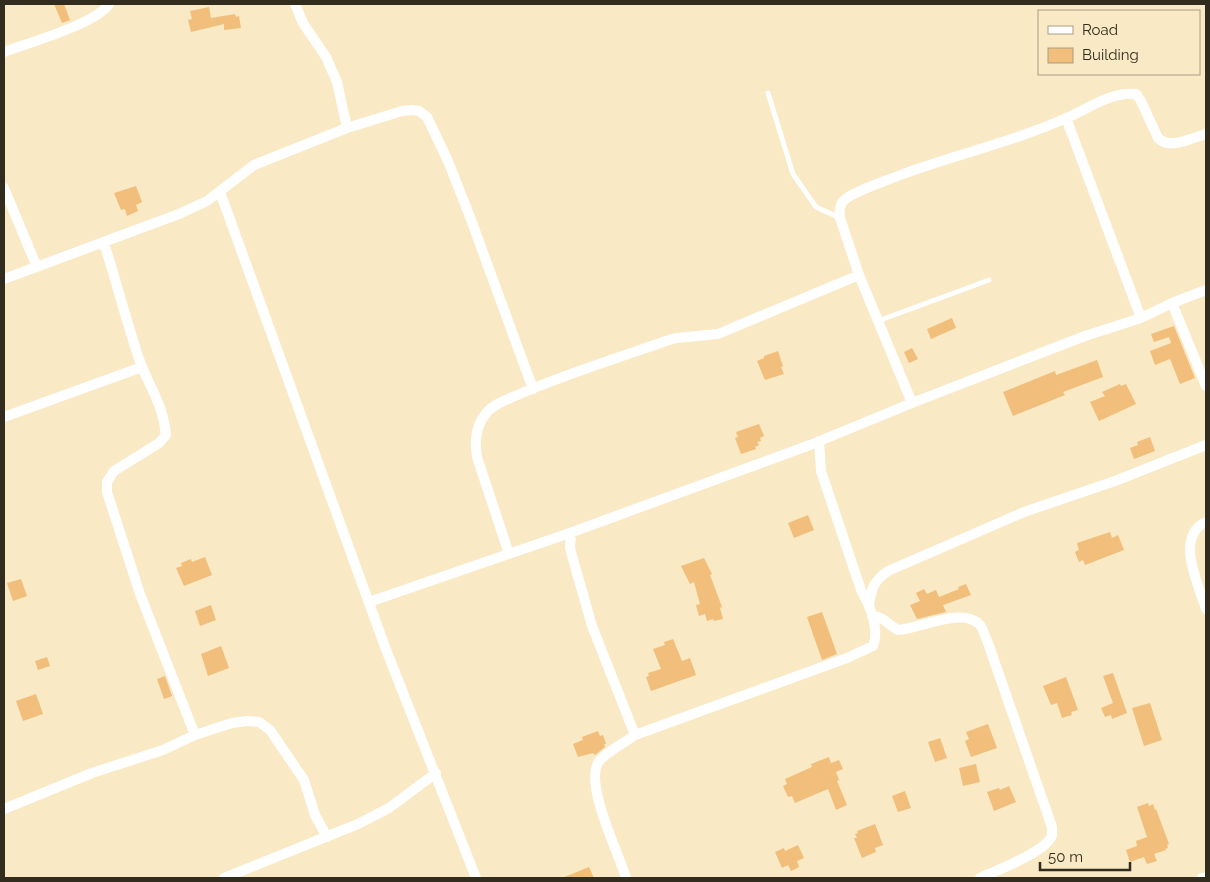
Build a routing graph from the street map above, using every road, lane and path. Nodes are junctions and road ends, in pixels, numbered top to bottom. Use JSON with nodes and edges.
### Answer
{"nodes":[{"id":1,"x":109,"y":4,"type":"edge"},
{"id":2,"x":296,"y":4,"type":"edge"},
{"id":3,"x":4,"y":52,"type":"edge"},
{"id":4,"x":768,"y":93,"type":"dead end"},
{"id":5,"x":1066,"y":118,"type":"junction"},
{"id":6,"x":347,"y":128,"type":"junction"},
{"id":7,"x":1206,"y":134,"type":"edge"},
{"id":8,"x":4,"y":188,"type":"edge"},
{"id":9,"x":220,"y":192,"type":"junction"},
{"id":10,"x":840,"y":218,"type":"junction"},
{"id":11,"x":104,"y":243,"type":"junction"},
{"id":12,"x":37,"y":267,"type":"junction"},
{"id":13,"x":859,"y":275,"type":"junction"},
{"id":14,"x":4,"y":279,"type":"edge"},
{"id":15,"x":989,"y":280,"type":"dead end"},
{"id":16,"x":1206,"y":290,"type":"edge"},
{"id":17,"x":1172,"y":303,"type":"junction"},
{"id":18,"x":1141,"y":318,"type":"junction"},
{"id":19,"x":878,"y":321,"type":"junction"},
{"id":20,"x":142,"y":367,"type":"junction"},
{"id":21,"x":1206,"y":386,"type":"edge"},
{"id":22,"x":533,"y":389,"type":"junction"},
{"id":23,"x":912,"y":403,"type":"junction"},
{"id":24,"x":4,"y":417,"type":"edge"},
{"id":25,"x":819,"y":441,"type":"junction"},
{"id":26,"x":1206,"y":445,"type":"edge"},
{"id":27,"x":1206,"y":522,"type":"edge"},
{"id":28,"x":571,"y":533,"type":"junction"},
{"id":29,"x":509,"y":554,"type":"junction"},
{"id":30,"x":369,"y":602,"type":"junction"},
{"id":31,"x":869,"y":604,"type":"junction"},
{"id":32,"x":1206,"y":609,"type":"edge"},
{"id":33,"x":872,"y":616,"type":"junction"},
{"id":34,"x":194,"y":735,"type":"junction"},
{"id":35,"x":635,"y":735,"type":"junction"},
{"id":36,"x":436,"y":773,"type":"junction"},
{"id":37,"x":4,"y":809,"type":"edge"},
{"id":38,"x":327,"y":837,"type":"junction"},
{"id":39,"x":229,"y":877,"type":"edge"},
{"id":40,"x":1206,"y":877,"type":"edge"},
{"id":41,"x":476,"y":878,"type":"edge"},
{"id":42,"x":626,"y":878,"type":"edge"},
{"id":43,"x":980,"y":878,"type":"edge"},
{"id":44,"x":1202,"y":878,"type":"edge"}],
"edges":[{"from":1,"to":3,"type":"street"},
{"from":2,"to":6,"type":"street"},
{"from":4,"to":10,"type":"lane"},
{"from":5,"to":7,"type":"street"},
{"from":5,"to":10,"type":"street"},
{"from":5,"to":18,"type":"street"},
{"from":6,"to":9,"type":"street"},
{"from":6,"to":22,"type":"street"},
{"from":8,"to":12,"type":"street"},
{"from":9,"to":11,"type":"street"},
{"from":9,"to":30,"type":"street"},
{"from":10,"to":13,"type":"street"},
{"from":11,"to":12,"type":"street"},
{"from":11,"to":20,"type":"street"},
{"from":12,"to":14,"type":"street"},
{"from":13,"to":19,"type":"street"},
{"from":13,"to":22,"type":"street"},
{"from":15,"to":19,"type":"lane"},
{"from":16,"to":17,"type":"street"},
{"from":17,"to":18,"type":"street"},
{"from":17,"to":21,"type":"street"},
{"from":18,"to":23,"type":"street"},
{"from":19,"to":23,"type":"street"},
{"from":20,"to":24,"type":"street"},
{"from":20,"to":34,"type":"street"},
{"from":22,"to":29,"type":"street"},
{"from":23,"to":25,"type":"street"},
{"from":25,"to":28,"type":"street"},
{"from":25,"to":31,"type":"street"},
{"from":26,"to":31,"type":"street"},
{"from":27,"to":32,"type":"street"},
{"from":28,"to":29,"type":"street"},
{"from":28,"to":35,"type":"street"},
{"from":29,"to":30,"type":"street"},
{"from":30,"to":36,"type":"street"},
{"from":31,"to":33,"type":"street"},
{"from":33,"to":35,"type":"street"},
{"from":33,"to":43,"type":"street"},
{"from":34,"to":37,"type":"street"},
{"from":34,"to":38,"type":"street"},
{"from":35,"to":42,"type":"street"},
{"from":36,"to":38,"type":"street"},
{"from":36,"to":41,"type":"street"},
{"from":38,"to":39,"type":"street"},
{"from":40,"to":44,"type":"street"}]}
